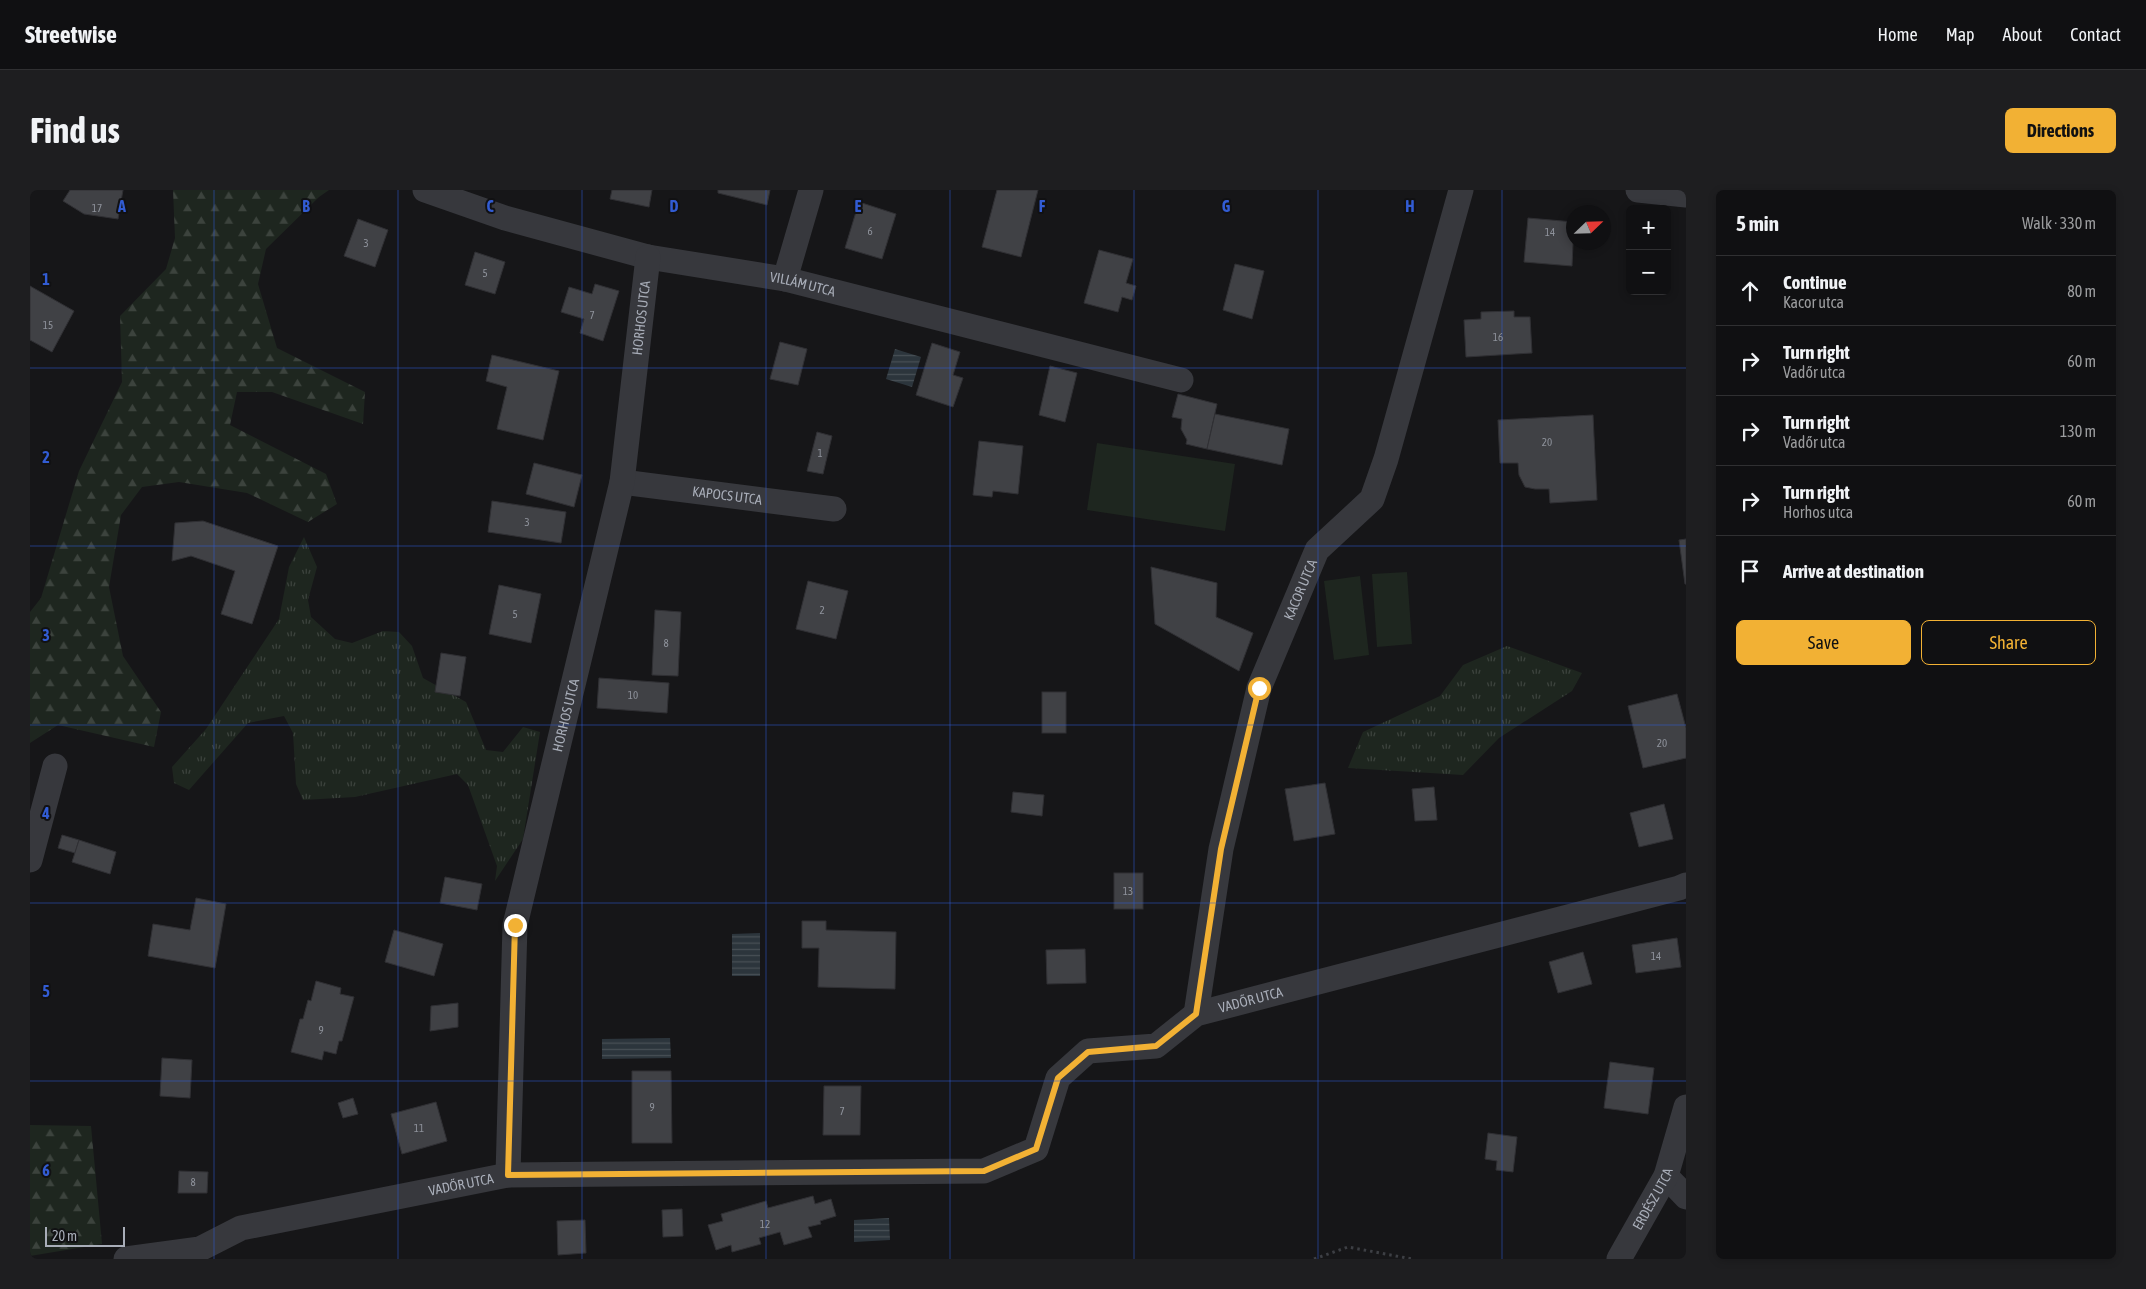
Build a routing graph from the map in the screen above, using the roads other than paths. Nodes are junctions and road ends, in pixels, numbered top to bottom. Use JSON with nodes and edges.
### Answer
{"nodes":[{"id":1,"x":425,"y":190,"type":"edge"},
{"id":2,"x":811,"y":190,"type":"edge"},
{"id":3,"x":1461,"y":190,"type":"edge"},
{"id":4,"x":1638,"y":190,"type":"edge"},
{"id":5,"x":1686,"y":194,"type":"edge"},
{"id":6,"x":648,"y":257,"type":"junction"},
{"id":7,"x":785,"y":278,"type":"junction"},
{"id":8,"x":1181,"y":380,"type":"dead end"},
{"id":9,"x":622,"y":482,"type":"junction"},
{"id":10,"x":834,"y":509,"type":"dead end"},
{"id":11,"x":55,"y":766,"type":"dead end"},
{"id":12,"x":30,"y":860,"type":"edge"},
{"id":13,"x":1686,"y":885,"type":"edge"},
{"id":14,"x":1196,"y":1014,"type":"junction"},
{"id":15,"x":1686,"y":1107,"type":"edge"},
{"id":16,"x":508,"y":1175,"type":"junction"},
{"id":17,"x":1666,"y":1176,"type":"junction"},
{"id":18,"x":1686,"y":1197,"type":"edge"},
{"id":19,"x":200,"y":1254,"type":"edge"},
{"id":20,"x":126,"y":1259,"type":"edge"},
{"id":21,"x":1619,"y":1259,"type":"edge"}],
"edges":[{"from":1,"to":6,"type":"street","name":"VILLÁM UTCA"},
{"from":2,"to":7,"type":"street"},
{"from":3,"to":14,"type":"street","name":"KACOR UTCA"},
{"from":4,"to":5,"type":"street"},
{"from":6,"to":7,"type":"street","name":"VILLÁM UTCA"},
{"from":6,"to":9,"type":"street","name":"HORHOS UTCA"},
{"from":7,"to":8,"type":"street","name":"VILLÁM UTCA"},
{"from":9,"to":10,"type":"street","name":"KAPOCS UTCA"},
{"from":9,"to":16,"type":"street","name":"HORHOS UTCA"},
{"from":11,"to":12,"type":"street"},
{"from":13,"to":14,"type":"street","name":"VADŐR UTCA"},
{"from":14,"to":16,"type":"street","name":"VADŐR UTCA"},
{"from":15,"to":17,"type":"street","name":"ERDÉSZ UTCA"},
{"from":16,"to":19,"type":"street","name":"VADŐR UTCA"},
{"from":17,"to":18,"type":"street"},
{"from":17,"to":21,"type":"street","name":"ERDÉSZ UTCA"},
{"from":19,"to":20,"type":"street","name":"VADŐR UTCA"}]}
